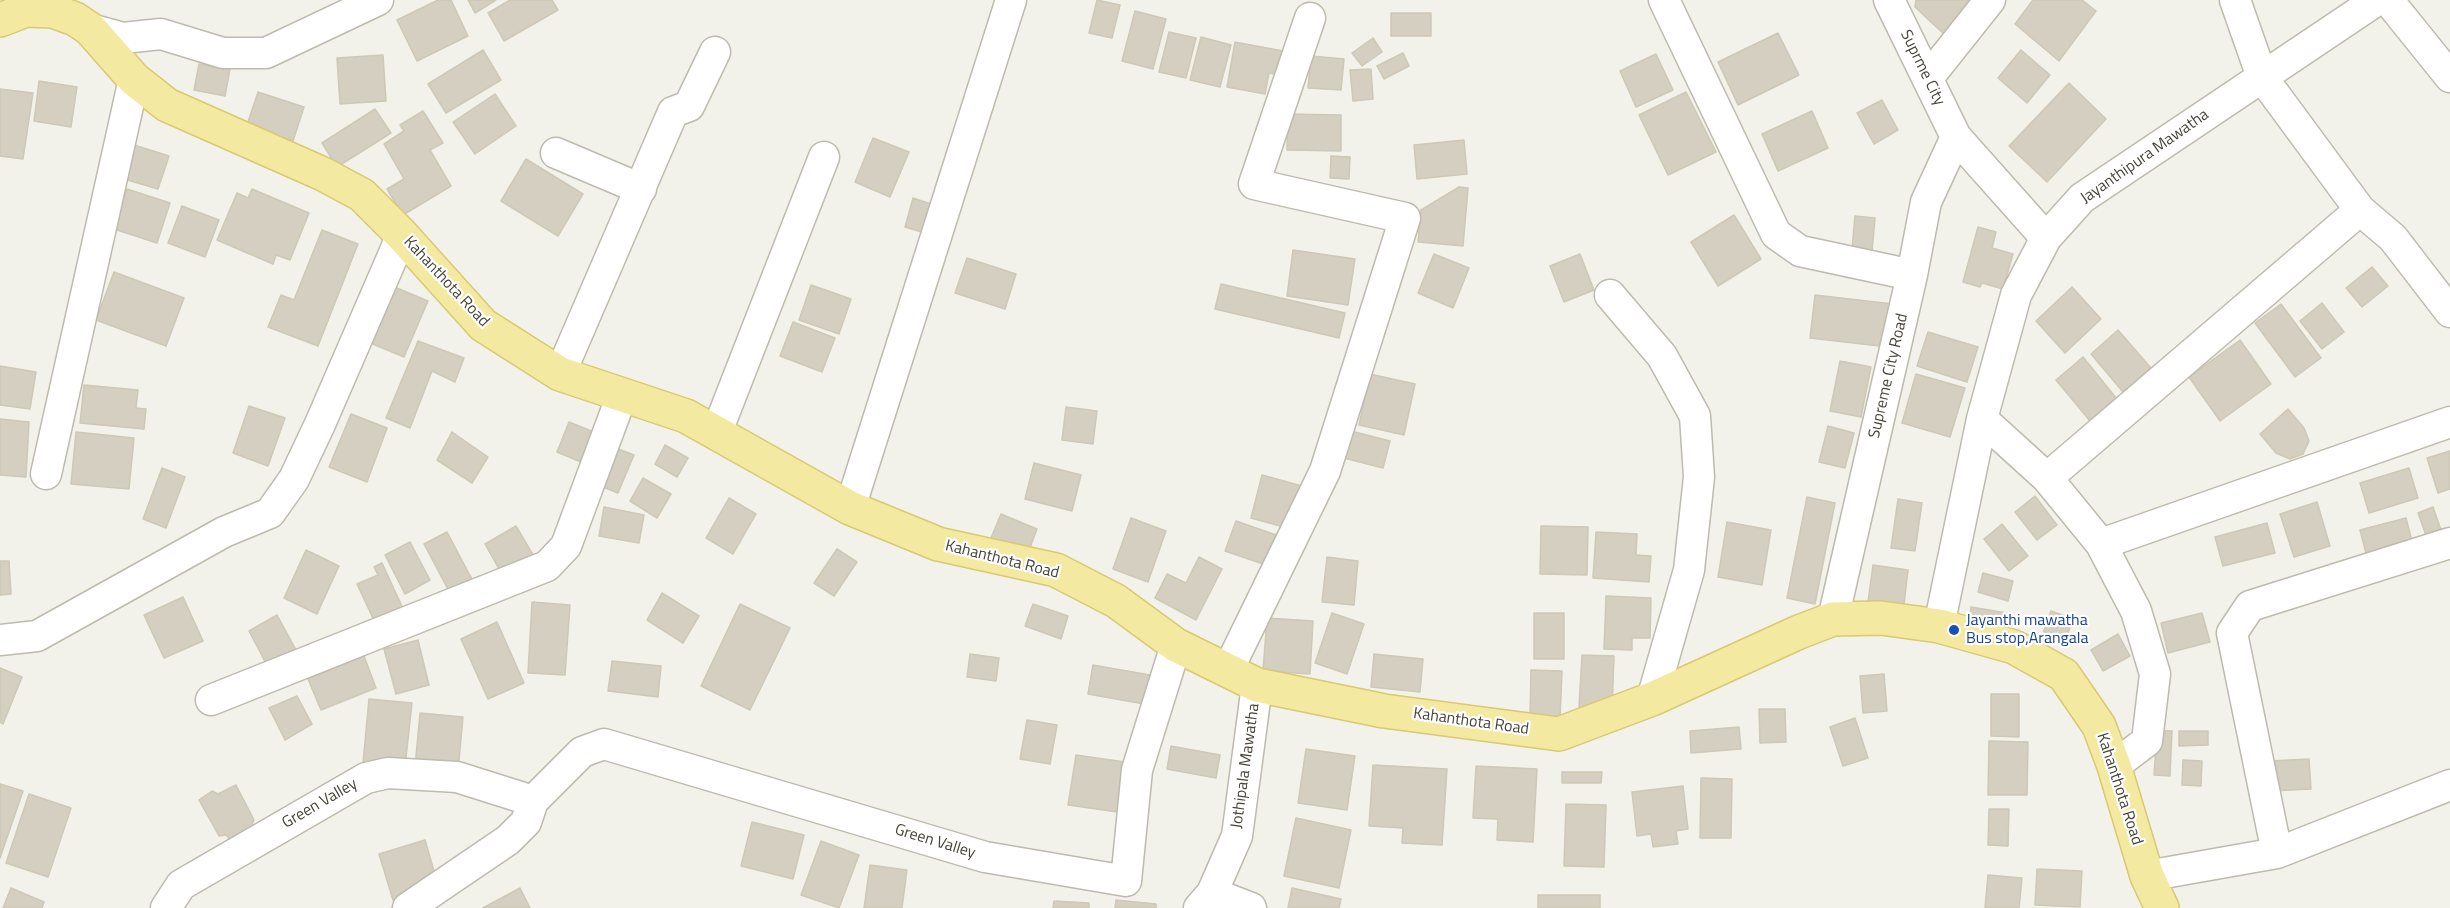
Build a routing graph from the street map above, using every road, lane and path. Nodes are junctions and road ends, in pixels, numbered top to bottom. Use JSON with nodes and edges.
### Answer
{"nodes":[{"id":1,"x":378,"y":0,"type":"edge"},
{"id":2,"x":1011,"y":0,"type":"edge"},
{"id":3,"x":1664,"y":0,"type":"edge"},
{"id":4,"x":1889,"y":0,"type":"edge"},
{"id":5,"x":1990,"y":0,"type":"edge"},
{"id":6,"x":2235,"y":0,"type":"edge"},
{"id":7,"x":2377,"y":0,"type":"edge"},
{"id":8,"x":2388,"y":0,"type":"edge"},
{"id":9,"x":73,"y":12,"type":"edge"},
{"id":10,"x":1310,"y":18,"type":"dead end"},
{"id":11,"x":0,"y":20,"type":"edge"},
{"id":12,"x":715,"y":52,"type":"dead end"},
{"id":13,"x":2262,"y":76,"type":"junction"},
{"id":14,"x":2450,"y":77,"type":"edge"},
{"id":15,"x":1928,"y":78,"type":"junction"},
{"id":16,"x":134,"y":79,"type":"junction"},
{"id":17,"x":1956,"y":137,"type":"junction"},
{"id":18,"x":556,"y":153,"type":"dead end"},
{"id":19,"x":824,"y":157,"type":"dead end"},
{"id":20,"x":641,"y":189,"type":"junction"},
{"id":21,"x":2360,"y":210,"type":"junction"},
{"id":22,"x":402,"y":235,"type":"junction"},
{"id":23,"x":2046,"y":238,"type":"junction"},
{"id":24,"x":1912,"y":275,"type":"junction"},
{"id":25,"x":1610,"y":295,"type":"dead end"},
{"id":26,"x":2450,"y":312,"type":"edge"},
{"id":27,"x":560,"y":374,"type":"junction"},
{"id":28,"x":622,"y":394,"type":"junction"},
{"id":29,"x":1982,"y":419,"type":"junction"},
{"id":30,"x":2450,"y":422,"type":"edge"},
{"id":31,"x":716,"y":434,"type":"junction"},
{"id":32,"x":46,"y":474,"type":"dead end"},
{"id":33,"x":2047,"y":478,"type":"junction"},
{"id":34,"x":850,"y":508,"type":"junction"},
{"id":35,"x":2450,"y":543,"type":"edge"},
{"id":36,"x":2101,"y":544,"type":"junction"},
{"id":37,"x":1833,"y":619,"type":"junction"},
{"id":38,"x":1939,"y":626,"type":"junction"},
{"id":39,"x":0,"y":640,"type":"edge"},
{"id":40,"x":1176,"y":645,"type":"junction"},
{"id":41,"x":1228,"y":670,"type":"junction"},
{"id":42,"x":1257,"y":685,"type":"junction"},
{"id":43,"x":1652,"y":699,"type":"junction"},
{"id":44,"x":211,"y":700,"type":"dead end"},
{"id":45,"x":2114,"y":766,"type":"junction"},
{"id":46,"x":2450,"y":785,"type":"edge"},
{"id":47,"x":533,"y":801,"type":"junction"},
{"id":48,"x":2277,"y":853,"type":"junction"},
{"id":49,"x":2147,"y":876,"type":"junction"},
{"id":50,"x":1206,"y":900,"type":"edge"},
{"id":51,"x":166,"y":908,"type":"edge"},
{"id":52,"x":408,"y":908,"type":"edge"},
{"id":53,"x":1251,"y":908,"type":"edge"},
{"id":54,"x":2162,"y":908,"type":"edge"}],
"edges":[{"from":1,"to":9,"type":"street"},
{"from":2,"to":34,"type":"street"},
{"from":3,"to":24,"type":"street"},
{"from":4,"to":15,"type":"street","name":"Suprme City"},
{"from":5,"to":15,"type":"street"},
{"from":6,"to":13,"type":"street"},
{"from":7,"to":13,"type":"street","name":"Jayanthipura Mawatha"},
{"from":8,"to":14,"type":"street"},
{"from":9,"to":11,"type":"main road"},
{"from":9,"to":16,"type":"main road","name":"Kahanthota Road"},
{"from":10,"to":41,"type":"street"},
{"from":12,"to":20,"type":"street"},
{"from":13,"to":21,"type":"street"},
{"from":13,"to":23,"type":"street","name":"Jayanthipura Mawatha"},
{"from":15,"to":17,"type":"street","name":"Suprme City"},
{"from":16,"to":22,"type":"main road","name":"Kahanthota Road"},
{"from":16,"to":32,"type":"street"},
{"from":17,"to":23,"type":"street","name":"Suprme City"},
{"from":17,"to":24,"type":"street","name":"Supreme City Road"},
{"from":18,"to":20,"type":"street"},
{"from":19,"to":31,"type":"street"},
{"from":20,"to":27,"type":"street"},
{"from":21,"to":26,"type":"street"},
{"from":21,"to":33,"type":"street"},
{"from":22,"to":27,"type":"main road","name":"Kahanthota Road"},
{"from":22,"to":39,"type":"street"},
{"from":23,"to":29,"type":"street","name":"Jayanthipura Mawatha"},
{"from":24,"to":37,"type":"street","name":"Supreme City Road"},
{"from":25,"to":43,"type":"street"},
{"from":27,"to":28,"type":"main road","name":"Kahanthota Road"},
{"from":28,"to":31,"type":"main road","name":"Kahanthota Road"},
{"from":28,"to":44,"type":"street"},
{"from":29,"to":33,"type":"street"},
{"from":29,"to":38,"type":"street","name":"Jayanthipura Mawatha"},
{"from":30,"to":36,"type":"street"},
{"from":31,"to":34,"type":"main road","name":"Kahanthota Road"},
{"from":33,"to":36,"type":"street"},
{"from":34,"to":40,"type":"main road","name":"Kahanthota Road"},
{"from":35,"to":48,"type":"street"},
{"from":36,"to":45,"type":"street"},
{"from":37,"to":38,"type":"main road","name":"Kahanthota Road"},
{"from":37,"to":43,"type":"main road","name":"Kahanthota Road"},
{"from":38,"to":45,"type":"main road","name":"Kahanthota Road"},
{"from":40,"to":41,"type":"main road","name":"Kahanthota Road"},
{"from":40,"to":47,"type":"street","name":"Green Valley"},
{"from":41,"to":42,"type":"main road","name":"Kahanthota Road"},
{"from":42,"to":43,"type":"main road","name":"Kahanthota Road"},
{"from":42,"to":50,"type":"street","name":"Jothipala Mawatha"},
{"from":45,"to":49,"type":"main road","name":"Kahanthota Road"},
{"from":46,"to":48,"type":"street"},
{"from":47,"to":51,"type":"street","name":"Green Valley"},
{"from":47,"to":52,"type":"street","name":"Green Valley"},
{"from":48,"to":49,"type":"street"},
{"from":49,"to":54,"type":"main road","name":"Kahanthota Road"},
{"from":50,"to":53,"type":"street"}]}
